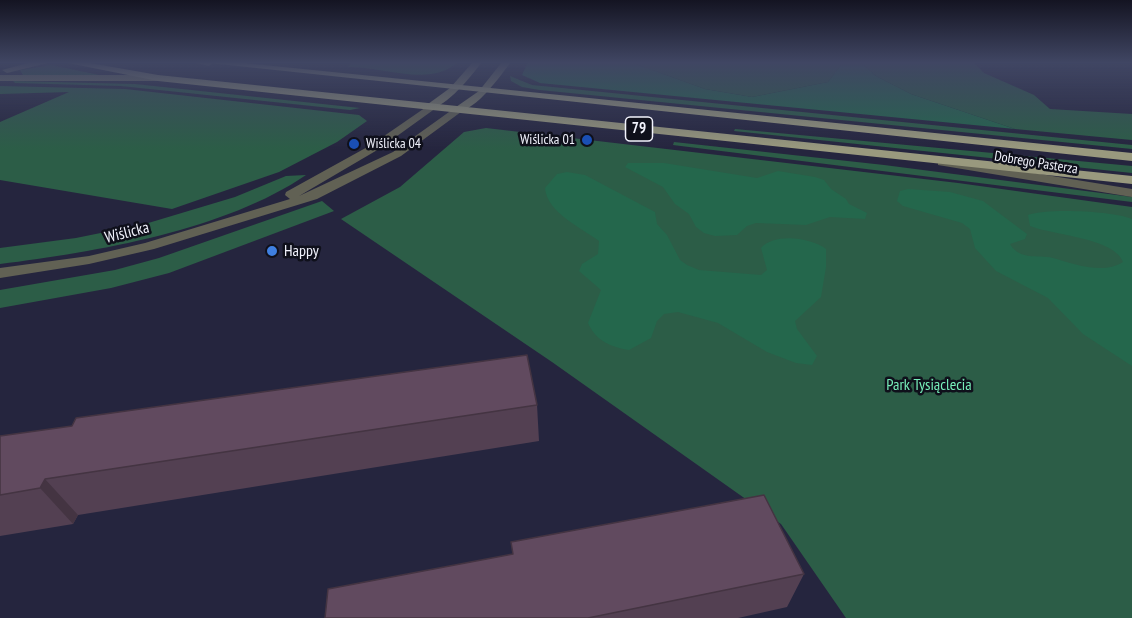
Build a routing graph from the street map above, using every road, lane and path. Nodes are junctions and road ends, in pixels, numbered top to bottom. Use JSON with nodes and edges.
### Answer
{"nodes":[{"id":1,"x":284,"y":91,"type":"edge"},
{"id":2,"x":452,"y":91,"type":"edge"},
{"id":3,"x":461,"y":91,"type":"edge"},
{"id":4,"x":483,"y":93,"type":"junction"},
{"id":5,"x":432,"y":106,"type":"junction"},
{"id":6,"x":460,"y":110,"type":"junction"},
{"id":7,"x":1132,"y":157,"type":"edge"},
{"id":8,"x":935,"y":161,"type":"junction"},
{"id":9,"x":1132,"y":180,"type":"edge"},
{"id":10,"x":1132,"y":192,"type":"edge"},
{"id":11,"x":259,"y":212,"type":"junction"},
{"id":12,"x":0,"y":273,"type":"edge"}],
"edges":[{"from":1,"to":5,"type":"main road","number":"79"},
{"from":2,"to":5,"type":"main road"},
{"from":3,"to":4,"type":"main road","number":"79"},
{"from":4,"to":6,"type":"main road"},
{"from":4,"to":7,"type":"main road","number":"79"},
{"from":5,"to":6,"type":"main road","number":"79"},
{"from":5,"to":11,"type":"street","name":"Wiślicka"},
{"from":6,"to":8,"type":"main road","number":"79"},
{"from":6,"to":11,"type":"street","name":"Wiślicka"},
{"from":8,"to":9,"type":"main road","number":"79"},
{"from":8,"to":10,"type":"street","name":"Dobrego Pasterza"},
{"from":11,"to":12,"type":"street","name":"Wiślicka"}]}
